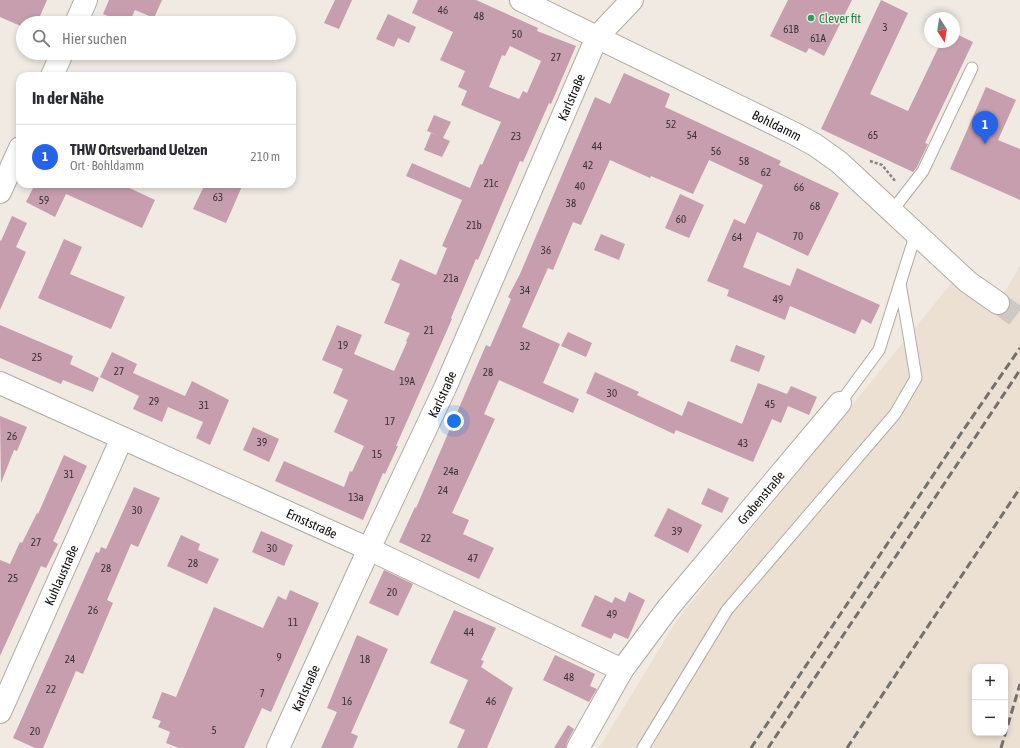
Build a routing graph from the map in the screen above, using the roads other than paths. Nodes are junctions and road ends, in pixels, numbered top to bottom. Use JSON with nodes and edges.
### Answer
{"nodes":[{"id":1,"x":86,"y":0,"type":"edge"},
{"id":2,"x":521,"y":0,"type":"edge"},
{"id":3,"x":632,"y":0,"type":"edge"},
{"id":4,"x":79,"y":16,"type":"edge"},
{"id":5,"x":597,"y":37,"type":"junction"},
{"id":6,"x":59,"y":60,"type":"edge"},
{"id":7,"x":972,"y":68,"type":"dead end"},
{"id":8,"x":54,"y":72,"type":"edge"},
{"id":9,"x":16,"y":157,"type":"edge"},
{"id":10,"x":0,"y":192,"type":"edge"},
{"id":11,"x":892,"y":211,"type":"junction"},
{"id":12,"x":916,"y":233,"type":"junction"},
{"id":13,"x":900,"y":284,"type":"junction"},
{"id":14,"x":998,"y":303,"type":"tunnel mouth"},
{"id":15,"x":0,"y":383,"type":"edge"},
{"id":16,"x":840,"y":403,"type":"joint"},
{"id":17,"x":122,"y":438,"type":"junction"},
{"id":18,"x":368,"y":549,"type":"junction"},
{"id":19,"x":622,"y":670,"type":"junction"},
{"id":20,"x":0,"y":712,"type":"edge"},
{"id":21,"x":278,"y":748,"type":"edge"},
{"id":22,"x":578,"y":748,"type":"edge"},
{"id":23,"x":643,"y":748,"type":"edge"}],
"edges":[{"from":1,"to":4,"type":"street"},
{"from":2,"to":5,"type":"street","name":"Bohldamm"},
{"from":3,"to":5,"type":"street","name":"Karlstraße"},
{"from":5,"to":11,"type":"street","name":"Bohldamm"},
{"from":5,"to":18,"type":"street","name":"Karlstraße"},
{"from":6,"to":8,"type":"street"},
{"from":7,"to":11,"type":"lane"},
{"from":9,"to":10,"type":"street"},
{"from":11,"to":12,"type":"street","name":"Bohldamm"},
{"from":12,"to":13,"type":"lane","name":"Grabenstraße"},
{"from":12,"to":14,"type":"street","name":"Bohldamm"},
{"from":13,"to":16,"type":"lane","name":"Grabenstraße"},
{"from":13,"to":23,"type":"lane"},
{"from":15,"to":17,"type":"street","name":"Ernststraße"},
{"from":16,"to":19,"type":"street","name":"Grabenstraße"},
{"from":17,"to":18,"type":"street","name":"Ernststraße"},
{"from":17,"to":20,"type":"street","name":"Kuhlaustraße"},
{"from":18,"to":19,"type":"street","name":"Ernststraße"},
{"from":18,"to":21,"type":"street","name":"Karlstraße"},
{"from":19,"to":22,"type":"street","name":"Grabenstraße"}]}
